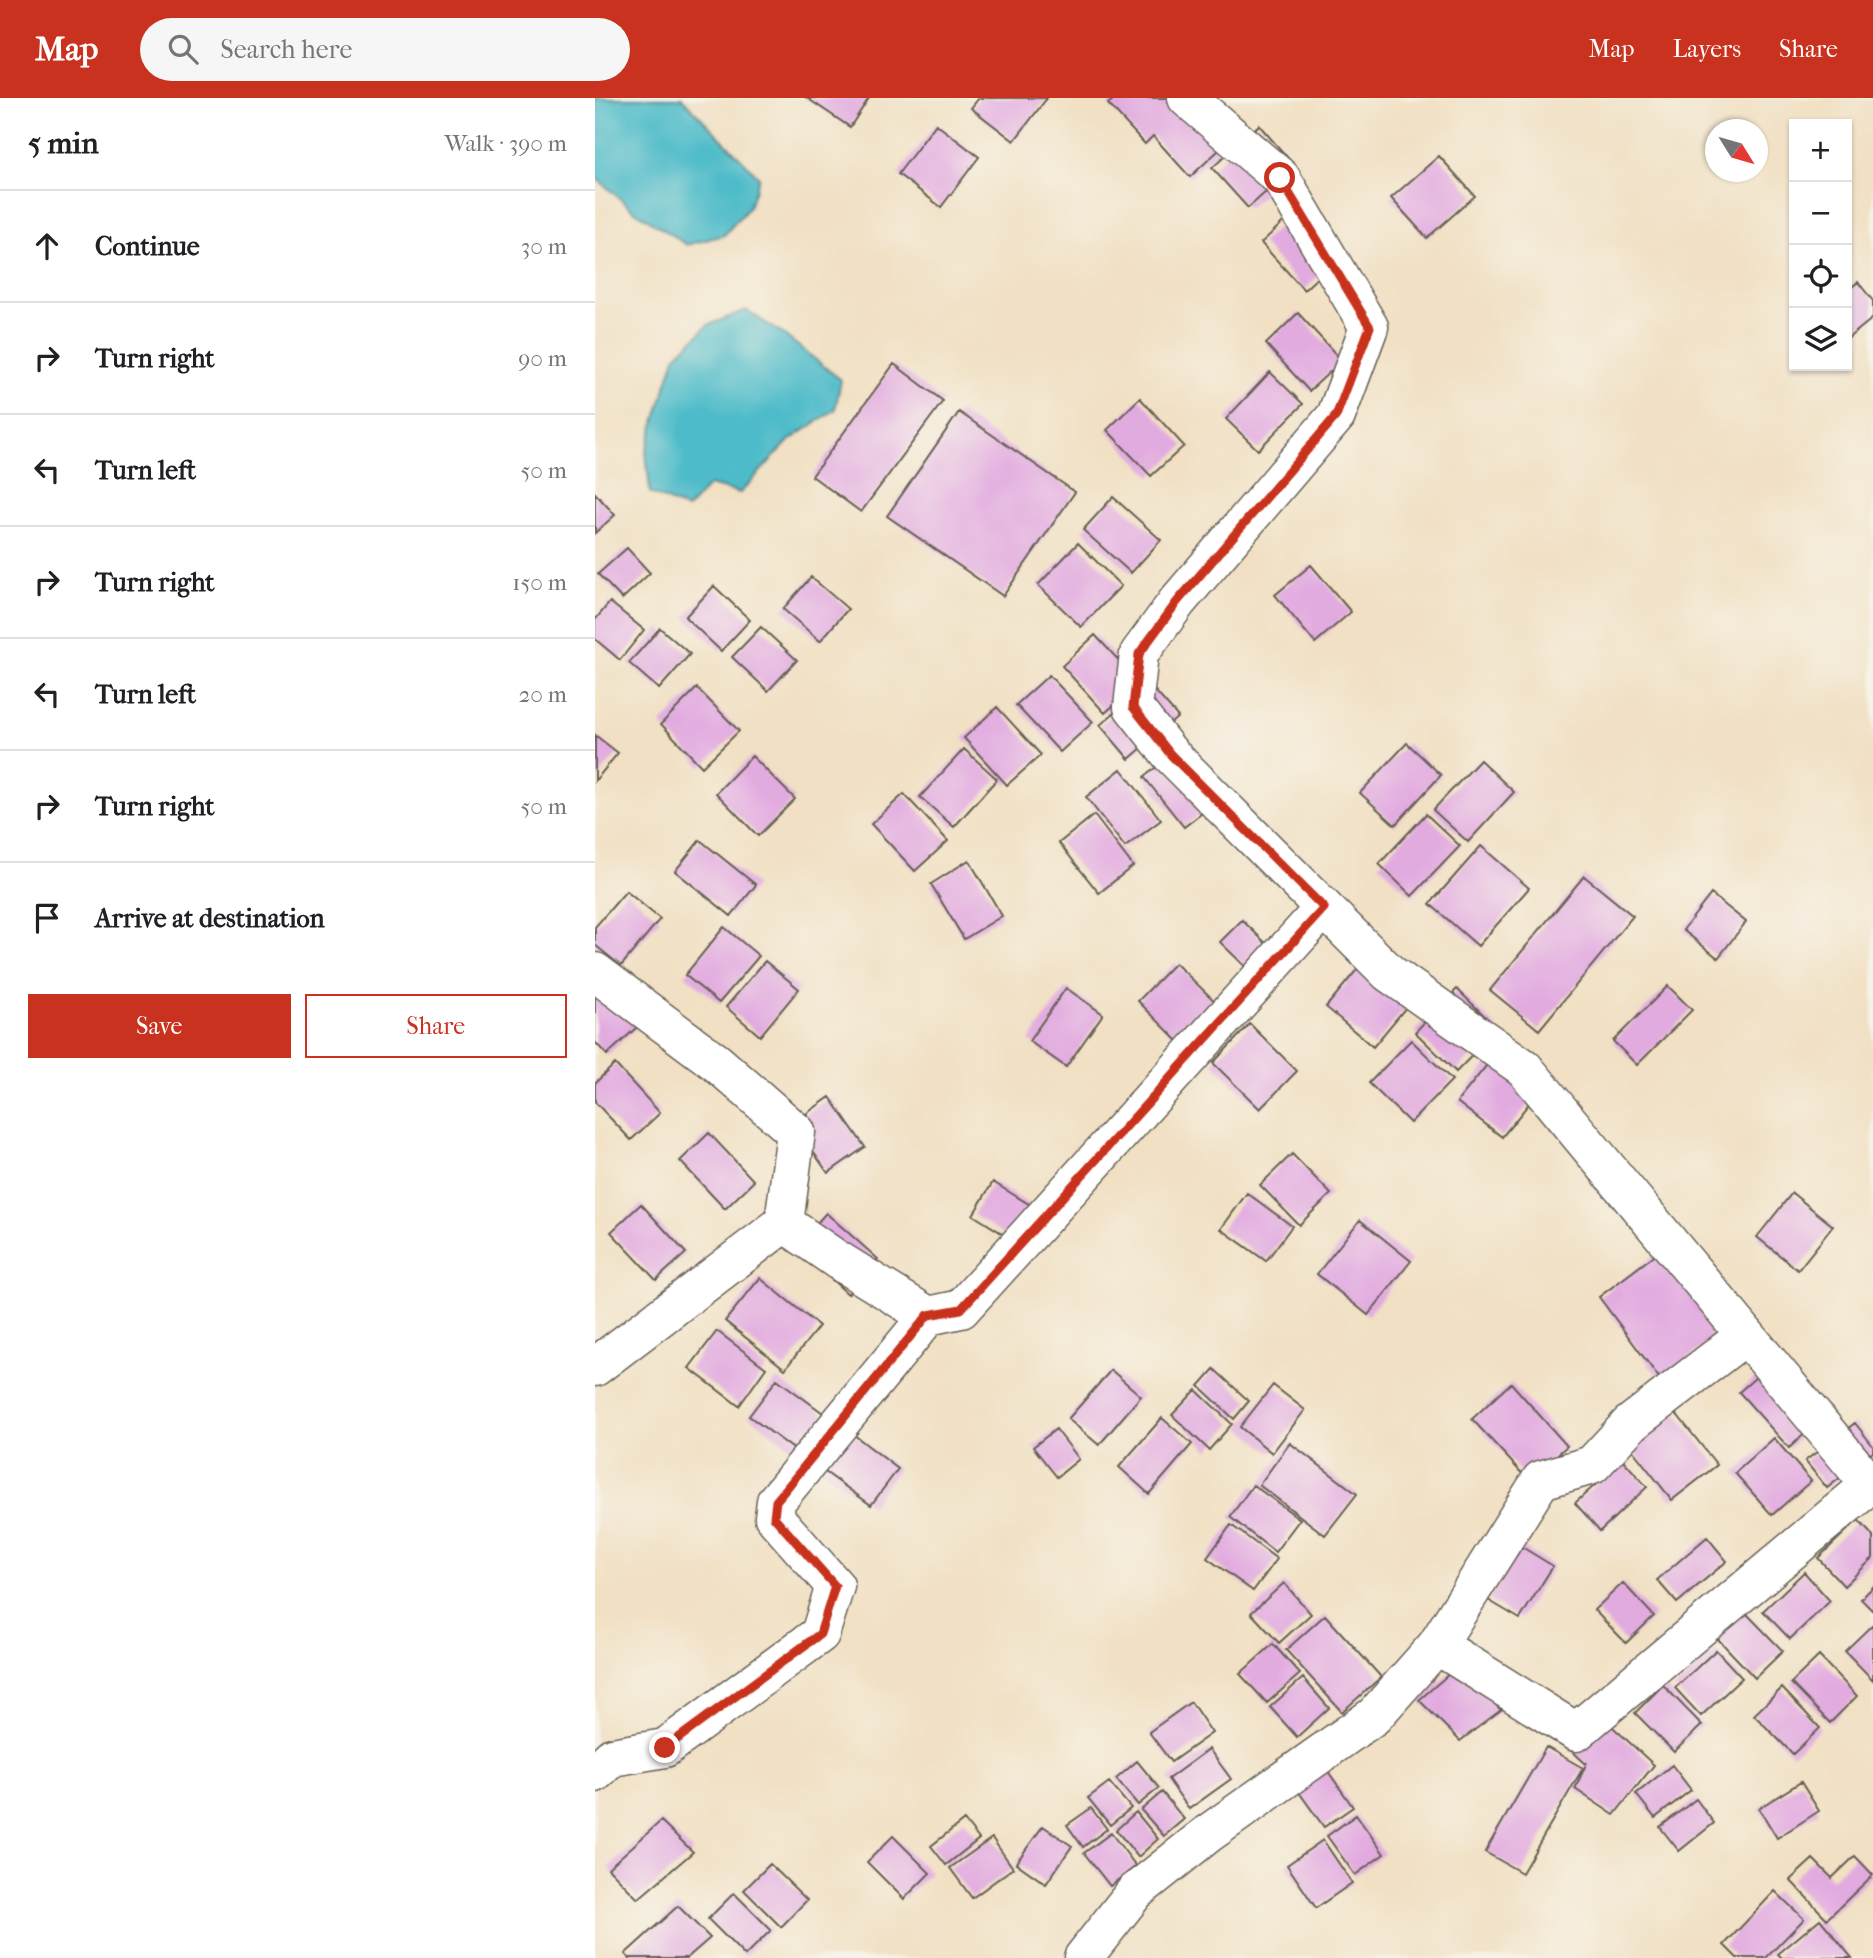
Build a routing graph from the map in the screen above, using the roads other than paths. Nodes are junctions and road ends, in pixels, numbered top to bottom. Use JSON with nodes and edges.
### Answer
{"nodes":[{"id":1,"x":1187,"y":98,"type":"edge"},
{"id":2,"x":1324,"y":908,"type":"junction"},
{"id":3,"x":595,"y":972,"type":"edge"},
{"id":4,"x":784,"y":1223,"type":"junction"},
{"id":5,"x":928,"y":1315,"type":"junction"},
{"id":6,"x":1745,"y":1335,"type":"junction"},
{"id":7,"x":595,"y":1367,"type":"edge"},
{"id":8,"x":1871,"y":1487,"type":"edge"},
{"id":9,"x":1437,"y":1646,"type":"junction"},
{"id":10,"x":595,"y":1773,"type":"edge"},
{"id":11,"x":1083,"y":1958,"type":"edge"}],
"edges":[{"from":1,"to":2,"type":"street"},
{"from":2,"to":5,"type":"street"},
{"from":2,"to":6,"type":"street"},
{"from":3,"to":4,"type":"street"},
{"from":4,"to":5,"type":"street"},
{"from":4,"to":7,"type":"street"},
{"from":5,"to":10,"type":"street"},
{"from":6,"to":8,"type":"street"},
{"from":6,"to":9,"type":"street"},
{"from":8,"to":9,"type":"street"},
{"from":9,"to":11,"type":"street"}]}
